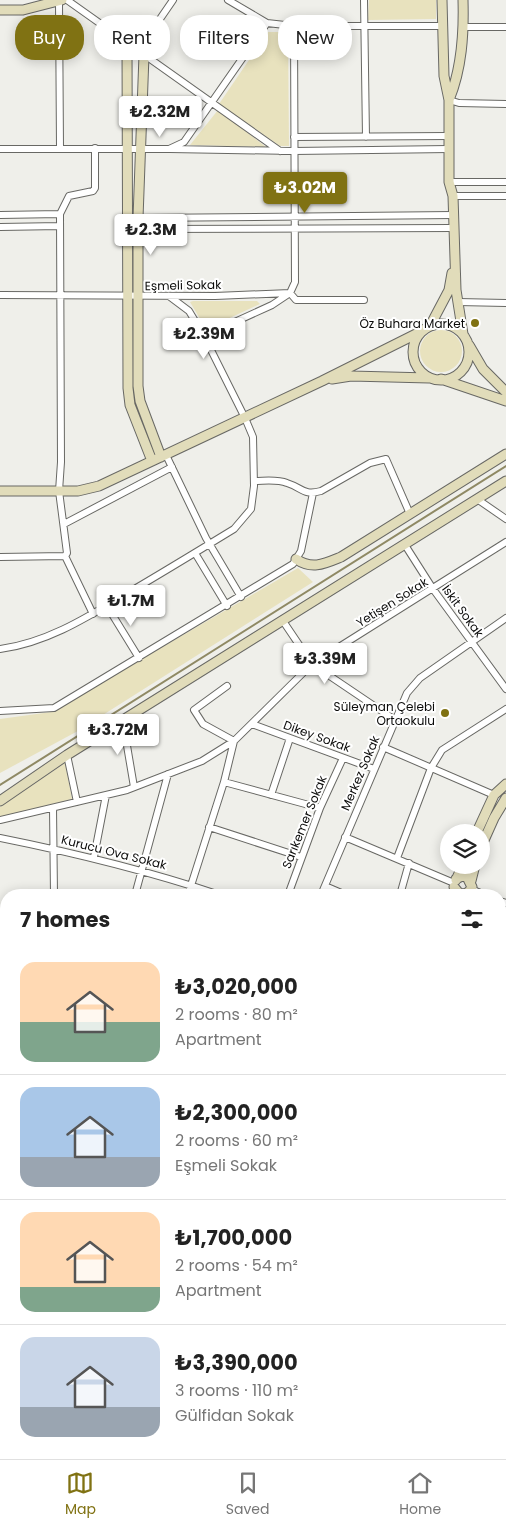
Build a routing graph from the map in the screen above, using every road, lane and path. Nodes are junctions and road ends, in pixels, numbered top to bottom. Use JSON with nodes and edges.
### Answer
{"nodes":[{"id":1,"x":43,"y":0,"type":"edge"},
{"id":2,"x":173,"y":0,"type":"edge"},
{"id":3,"x":228,"y":0,"type":"edge"},
{"id":4,"x":364,"y":0,"type":"edge"},
{"id":5,"x":442,"y":0,"type":"edge"},
{"id":6,"x":463,"y":0,"type":"edge"},
{"id":7,"x":63,"y":1,"type":"edge"},
{"id":8,"x":0,"y":4,"type":"edge"},
{"id":9,"x":0,"y":10,"type":"edge"},
{"id":10,"x":164,"y":15,"type":"edge"},
{"id":11,"x":253,"y":15,"type":"edge"},
{"id":12,"x":94,"y":21,"type":"edge"},
{"id":13,"x":352,"y":26,"type":"edge"},
{"id":14,"x":364,"y":26,"type":"junction"},
{"id":15,"x":442,"y":26,"type":"junction"},
{"id":16,"x":464,"y":27,"type":"junction"},
{"id":17,"x":506,"y":27,"type":"edge"},
{"id":18,"x":127,"y":60,"type":"edge"},
{"id":19,"x":141,"y":60,"type":"edge"},
{"id":20,"x":151,"y":60,"type":"edge"},
{"id":21,"x":242,"y":60,"type":"edge"},
{"id":22,"x":294,"y":60,"type":"edge"},
{"id":23,"x":448,"y":100,"type":"junction"},
{"id":24,"x":213,"y":102,"type":"junction"},
{"id":25,"x":506,"y":104,"type":"edge"},
{"id":26,"x":449,"y":136,"type":"junction"},
{"id":27,"x":366,"y":137,"type":"junction"},
{"id":28,"x":294,"y":138,"type":"junction"},
{"id":29,"x":60,"y":148,"type":"junction"},
{"id":30,"x":94,"y":148,"type":"junction"},
{"id":31,"x":126,"y":148,"type":"junction"},
{"id":32,"x":141,"y":148,"type":"junction"},
{"id":33,"x":0,"y":149,"type":"edge"},
{"id":34,"x":169,"y":149,"type":"junction"},
{"id":35,"x":449,"y":149,"type":"junction"},
{"id":36,"x":281,"y":151,"type":"junction"},
{"id":37,"x":294,"y":151,"type":"junction"},
{"id":38,"x":449,"y":182,"type":"junction"},
{"id":39,"x":506,"y":182,"type":"edge"},
{"id":40,"x":453,"y":196,"type":"junction"},
{"id":41,"x":506,"y":196,"type":"edge"},
{"id":42,"x":60,"y":214,"type":"junction"},
{"id":43,"x":0,"y":215,"type":"edge"},
{"id":44,"x":453,"y":215,"type":"junction"},
{"id":45,"x":138,"y":218,"type":"junction"},
{"id":46,"x":295,"y":218,"type":"junction"},
{"id":47,"x":60,"y":226,"type":"junction"},
{"id":48,"x":0,"y":227,"type":"edge"},
{"id":49,"x":295,"y":228,"type":"junction"},
{"id":50,"x":453,"y":228,"type":"junction"},
{"id":51,"x":138,"y":229,"type":"junction"},
{"id":52,"x":454,"y":261,"type":"junction"},
{"id":53,"x":290,"y":293,"type":"junction"},
{"id":54,"x":0,"y":295,"type":"edge"},
{"id":55,"x":61,"y":296,"type":"junction"},
{"id":56,"x":127,"y":296,"type":"junction"},
{"id":57,"x":139,"y":296,"type":"junction"},
{"id":58,"x":169,"y":296,"type":"junction"},
{"id":59,"x":364,"y":300,"type":"dead end"},
{"id":60,"x":458,"y":302,"type":"junction"},
{"id":61,"x":506,"y":303,"type":"edge"},
{"id":62,"x":426,"y":328,"type":"junction"},
{"id":63,"x":204,"y":336,"type":"junction"},
{"id":64,"x":465,"y":338,"type":"junction"},
{"id":65,"x":436,"y":379,"type":"junction"},
{"id":66,"x":322,"y":381,"type":"junction"},
{"id":67,"x":506,"y":392,"type":"edge"},
{"id":68,"x":506,"y":401,"type":"edge"},
{"id":69,"x":246,"y":418,"type":"junction"},
{"id":70,"x":506,"y":454,"type":"edge"},
{"id":71,"x":164,"y":456,"type":"junction"},
{"id":72,"x":152,"y":461,"type":"junction"},
{"id":73,"x":172,"y":467,"type":"junction"},
{"id":74,"x":254,"y":481,"type":"junction"},
{"id":75,"x":506,"y":481,"type":"edge"},
{"id":76,"x":0,"y":491,"type":"edge"},
{"id":77,"x":59,"y":491,"type":"junction"},
{"id":78,"x":313,"y":493,"type":"junction"},
{"id":79,"x":477,"y":499,"type":"junction"},
{"id":80,"x":410,"y":514,"type":"junction"},
{"id":81,"x":506,"y":519,"type":"edge"},
{"id":82,"x":64,"y":524,"type":"junction"},
{"id":83,"x":506,"y":542,"type":"edge"},
{"id":84,"x":211,"y":543,"type":"junction"},
{"id":85,"x":405,"y":544,"type":"junction"},
{"id":86,"x":195,"y":553,"type":"junction"},
{"id":87,"x":65,"y":556,"type":"junction"},
{"id":88,"x":0,"y":557,"type":"edge"},
{"id":89,"x":296,"y":559,"type":"junction"},
{"id":90,"x":433,"y":589,"type":"junction"},
{"id":91,"x":241,"y":597,"type":"junction"},
{"id":92,"x":107,"y":606,"type":"junction"},
{"id":93,"x":227,"y":606,"type":"junction"},
{"id":94,"x":93,"y":614,"type":"junction"},
{"id":95,"x":506,"y":618,"type":"edge"},
{"id":96,"x":282,"y":621,"type":"junction"},
{"id":97,"x":472,"y":642,"type":"junction"},
{"id":98,"x":0,"y":650,"type":"edge"},
{"id":99,"x":138,"y":658,"type":"junction"},
{"id":100,"x":312,"y":664,"type":"junction"},
{"id":101,"x":227,"y":686,"type":"dead end"},
{"id":102,"x":506,"y":689,"type":"edge"},
{"id":103,"x":506,"y":709,"type":"edge"},
{"id":104,"x":0,"y":711,"type":"edge"},
{"id":105,"x":395,"y":720,"type":"junction"},
{"id":106,"x":122,"y":722,"type":"junction"},
{"id":107,"x":252,"y":724,"type":"junction"},
{"id":108,"x":290,"y":738,"type":"junction"},
{"id":109,"x":234,"y":741,"type":"junction"},
{"id":110,"x":383,"y":747,"type":"junction"},
{"id":111,"x":67,"y":755,"type":"junction"},
{"id":112,"x":343,"y":758,"type":"junction"},
{"id":113,"x":431,"y":768,"type":"junction"},
{"id":114,"x":374,"y":769,"type":"junction"},
{"id":115,"x":168,"y":774,"type":"junction"},
{"id":116,"x":224,"y":782,"type":"junction"},
{"id":117,"x":506,"y":784,"type":"edge"},
{"id":118,"x":134,"y":787,"type":"junction"},
{"id":119,"x":106,"y":795,"type":"junction"},
{"id":120,"x":271,"y":795,"type":"junction"},
{"id":121,"x":494,"y":796,"type":"junction"},
{"id":122,"x":506,"y":798,"type":"edge"},
{"id":123,"x":0,"y":801,"type":"edge"},
{"id":124,"x":77,"y":802,"type":"junction"},
{"id":125,"x":53,"y":808,"type":"junction"},
{"id":126,"x":320,"y":808,"type":"junction"},
{"id":127,"x":0,"y":820,"type":"edge"},
{"id":128,"x":481,"y":824,"type":"edge"},
{"id":129,"x":209,"y":827,"type":"junction"},
{"id":130,"x":490,"y":827,"type":"edge"},
{"id":131,"x":345,"y":837,"type":"junction"},
{"id":132,"x":0,"y":838,"type":"edge"},
{"id":133,"x":52,"y":848,"type":"junction"},
{"id":134,"x":94,"y":857,"type":"junction"},
{"id":135,"x":301,"y":857,"type":"junction"},
{"id":136,"x":397,"y":858,"type":"junction"},
{"id":137,"x":409,"y":864,"type":"junction"},
{"id":138,"x":143,"y":871,"type":"junction"},
{"id":139,"x":460,"y":874,"type":"edge"},
{"id":140,"x":472,"y":874,"type":"edge"},
{"id":141,"x":192,"y":885,"type":"junction"},
{"id":142,"x":325,"y":886,"type":"junction"},
{"id":143,"x":455,"y":886,"type":"edge"},
{"id":144,"x":54,"y":889,"type":"edge"},
{"id":145,"x":138,"y":889,"type":"edge"},
{"id":146,"x":190,"y":889,"type":"edge"},
{"id":147,"x":203,"y":889,"type":"edge"},
{"id":148,"x":290,"y":889,"type":"edge"},
{"id":149,"x":324,"y":889,"type":"edge"},
{"id":150,"x":332,"y":889,"type":"edge"},
{"id":151,"x":402,"y":889,"type":"edge"},
{"id":152,"x":469,"y":889,"type":"edge"}],
"edges":[{"from":1,"to":8,"type":"street"},
{"from":2,"to":10,"type":"street"},
{"from":3,"to":11,"type":"street"},
{"from":4,"to":14,"type":"street"},
{"from":5,"to":15,"type":"street"},
{"from":6,"to":16,"type":"street"},
{"from":7,"to":9,"type":"street"},
{"from":7,"to":12,"type":"street"},
{"from":7,"to":29,"type":"street"},
{"from":13,"to":14,"type":"street"},
{"from":14,"to":15,"type":"street"},
{"from":14,"to":27,"type":"street"},
{"from":15,"to":23,"type":"street"},
{"from":16,"to":17,"type":"street"},
{"from":16,"to":23,"type":"street"},
{"from":18,"to":31,"type":"street"},
{"from":19,"to":32,"type":"street"},
{"from":20,"to":24,"type":"street"},
{"from":21,"to":24,"type":"street"},
{"from":22,"to":28,"type":"street"},
{"from":23,"to":25,"type":"street"},
{"from":23,"to":26,"type":"street"},
{"from":24,"to":34,"type":"street"},
{"from":24,"to":36,"type":"street"},
{"from":26,"to":27,"type":"street"},
{"from":26,"to":35,"type":"street"},
{"from":27,"to":28,"type":"street"},
{"from":28,"to":37,"type":"street"},
{"from":29,"to":30,"type":"street"},
{"from":29,"to":33,"type":"street"},
{"from":30,"to":31,"type":"street"},
{"from":30,"to":42,"type":"street"},
{"from":31,"to":32,"type":"street"},
{"from":31,"to":56,"type":"street"},
{"from":32,"to":34,"type":"street"},
{"from":32,"to":45,"type":"street"},
{"from":34,"to":36,"type":"street"},
{"from":35,"to":37,"type":"street"},
{"from":35,"to":38,"type":"street"},
{"from":36,"to":37,"type":"street"},
{"from":37,"to":46,"type":"street"},
{"from":38,"to":39,"type":"street"},
{"from":38,"to":40,"type":"street"},
{"from":40,"to":41,"type":"street"},
{"from":40,"to":44,"type":"street"},
{"from":42,"to":43,"type":"street"},
{"from":42,"to":47,"type":"street"},
{"from":44,"to":46,"type":"street"},
{"from":44,"to":50,"type":"street"},
{"from":45,"to":46,"type":"street"},
{"from":45,"to":51,"type":"street"},
{"from":46,"to":49,"type":"street"},
{"from":47,"to":48,"type":"street"},
{"from":47,"to":55,"type":"street"},
{"from":49,"to":50,"type":"street"},
{"from":49,"to":51,"type":"street"},
{"from":49,"to":53,"type":"street"},
{"from":50,"to":52,"type":"street"},
{"from":51,"to":57,"type":"street"},
{"from":52,"to":60,"type":"street"},
{"from":52,"to":62,"type":"street"},
{"from":53,"to":58,"type":"street","name":"Eşmeli Sokak"},
{"from":53,"to":59,"type":"street","name":"Eşmeli Sokak"},
{"from":53,"to":63,"type":"street"},
{"from":54,"to":55,"type":"street","name":"Eşmeli Sokak"},
{"from":55,"to":56,"type":"street","name":"Eşmeli Sokak"},
{"from":55,"to":77,"type":"street"},
{"from":56,"to":57,"type":"street","name":"Eşmeli Sokak"},
{"from":56,"to":72,"type":"street"},
{"from":57,"to":58,"type":"street","name":"Eşmeli Sokak"},
{"from":57,"to":71,"type":"street"},
{"from":58,"to":63,"type":"street"},
{"from":60,"to":61,"type":"street"},
{"from":60,"to":64,"type":"street"},
{"from":62,"to":64,"type":"street"},
{"from":62,"to":65,"type":"street"},
{"from":62,"to":66,"type":"street"},
{"from":63,"to":69,"type":"street"},
{"from":64,"to":65,"type":"street"},
{"from":64,"to":67,"type":"street"},
{"from":65,"to":66,"type":"street"},
{"from":65,"to":68,"type":"street"},
{"from":66,"to":69,"type":"street"},
{"from":69,"to":71,"type":"street"},
{"from":69,"to":74,"type":"street"},
{"from":70,"to":80,"type":"street"},
{"from":71,"to":72,"type":"street"},
{"from":71,"to":73,"type":"street"},
{"from":72,"to":77,"type":"street"},
{"from":73,"to":82,"type":"street"},
{"from":73,"to":84,"type":"street"},
{"from":74,"to":78,"type":"street"},
{"from":74,"to":84,"type":"street"},
{"from":75,"to":79,"type":"street"},
{"from":76,"to":77,"type":"street"},
{"from":77,"to":82,"type":"street"},
{"from":78,"to":80,"type":"street"},
{"from":78,"to":89,"type":"street"},
{"from":79,"to":81,"type":"street"},
{"from":79,"to":85,"type":"street"},
{"from":80,"to":89,"type":"street"},
{"from":82,"to":87,"type":"street"},
{"from":83,"to":90,"type":"street","name":"Yetişen Sokak"},
{"from":84,"to":86,"type":"street"},
{"from":84,"to":91,"type":"street"},
{"from":85,"to":90,"type":"street","name":"İskit Sokak"},
{"from":85,"to":96,"type":"street"},
{"from":86,"to":92,"type":"street"},
{"from":86,"to":93,"type":"street"},
{"from":87,"to":88,"type":"street"},
{"from":87,"to":94,"type":"street"},
{"from":89,"to":91,"type":"street"},
{"from":90,"to":97,"type":"street","name":"İskit Sokak"},
{"from":90,"to":100,"type":"street","name":"Yetişen Sokak"},
{"from":91,"to":93,"type":"street"},
{"from":92,"to":94,"type":"street"},
{"from":92,"to":99,"type":"street"},
{"from":93,"to":99,"type":"street"},
{"from":94,"to":98,"type":"street"},
{"from":95,"to":97,"type":"street","name":"Merkez Sokak"},
{"from":96,"to":100,"type":"street"},
{"from":96,"to":106,"type":"street"},
{"from":97,"to":102,"type":"street","name":"İskit Sokak"},
{"from":97,"to":105,"type":"street","name":"Merkez Sokak"},
{"from":99,"to":104,"type":"street"},
{"from":100,"to":105,"type":"street"},
{"from":100,"to":107,"type":"street","name":"Yetişen Sokak"},
{"from":101,"to":109,"type":"street"},
{"from":103,"to":113,"type":"street"},
{"from":105,"to":110,"type":"street","name":"Merkez Sokak"},
{"from":106,"to":111,"type":"street"},
{"from":106,"to":118,"type":"street"},
{"from":107,"to":108,"type":"street","name":"Dikey Sokak"},
{"from":107,"to":109,"type":"street","name":"Yetişen Sokak"},
{"from":108,"to":112,"type":"street","name":"Dikey Sokak"},
{"from":108,"to":120,"type":"street"},
{"from":109,"to":115,"type":"street","name":"Yetişen Sokak"},
{"from":109,"to":116,"type":"street"},
{"from":110,"to":113,"type":"street"},
{"from":110,"to":114,"type":"street","name":"Merkez Sokak"},
{"from":111,"to":123,"type":"street"},
{"from":111,"to":124,"type":"street"},
{"from":112,"to":114,"type":"street","name":"Dikey Sokak"},
{"from":112,"to":126,"type":"street","name":"Sarıkemer Sokak"},
{"from":113,"to":121,"type":"street"},
{"from":113,"to":136,"type":"street"},
{"from":114,"to":131,"type":"street","name":"Merkez Sokak"},
{"from":115,"to":118,"type":"street","name":"Yetişen Sokak"},
{"from":115,"to":138,"type":"street"},
{"from":116,"to":120,"type":"street"},
{"from":116,"to":129,"type":"street"},
{"from":117,"to":121,"type":"street"},
{"from":118,"to":119,"type":"street","name":"Yetişen Sokak"},
{"from":119,"to":124,"type":"street","name":"Yetişen Sokak"},
{"from":119,"to":134,"type":"street"},
{"from":120,"to":126,"type":"street"},
{"from":121,"to":128,"type":"street"},
{"from":122,"to":130,"type":"street"},
{"from":124,"to":125,"type":"street","name":"Yetişen Sokak"},
{"from":125,"to":127,"type":"street","name":"Yetişen Sokak"},
{"from":125,"to":133,"type":"street"},
{"from":126,"to":135,"type":"street","name":"Sarıkemer Sokak"},
{"from":129,"to":135,"type":"street"},
{"from":129,"to":141,"type":"street"},
{"from":131,"to":136,"type":"street"},
{"from":131,"to":142,"type":"street","name":"Merkez Sokak"},
{"from":132,"to":133,"type":"street","name":"Kurucu Ova Sokak"},
{"from":133,"to":134,"type":"street","name":"Kurucu Ova Sokak"},
{"from":133,"to":144,"type":"street"},
{"from":134,"to":138,"type":"street","name":"Kurucu Ova Sokak"},
{"from":135,"to":148,"type":"street","name":"Sarıkemer Sokak"},
{"from":136,"to":137,"type":"street"},
{"from":137,"to":143,"type":"street"},
{"from":137,"to":151,"type":"street"},
{"from":138,"to":141,"type":"street","name":"Kurucu Ova Sokak"},
{"from":138,"to":145,"type":"street"},
{"from":139,"to":143,"type":"street"},
{"from":140,"to":152,"type":"street"},
{"from":141,"to":146,"type":"street"},
{"from":141,"to":147,"type":"street","name":"Kurucu Ova Sokak"},
{"from":142,"to":149,"type":"street","name":"Merkez Sokak"},
{"from":142,"to":150,"type":"street"},
{"from":143,"to":152,"type":"street"}]}
